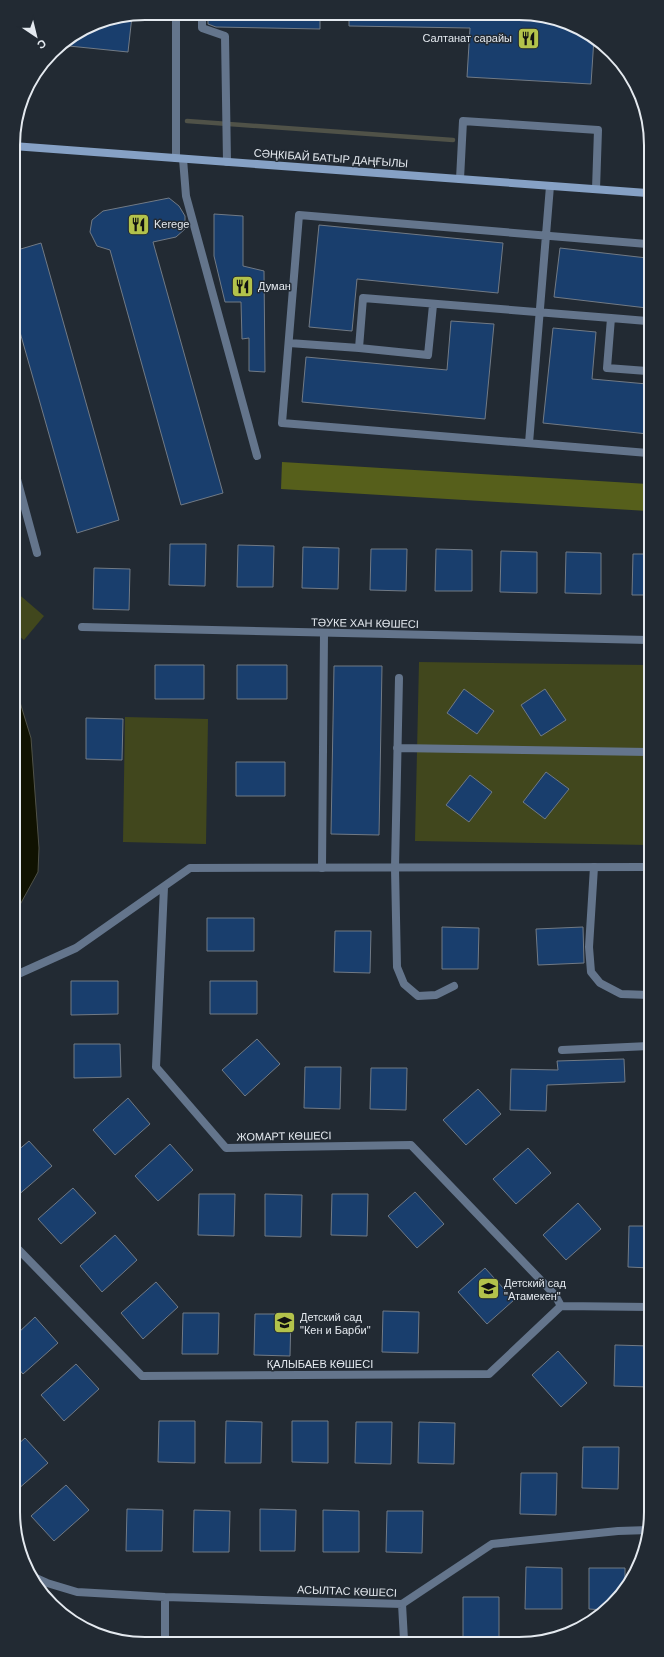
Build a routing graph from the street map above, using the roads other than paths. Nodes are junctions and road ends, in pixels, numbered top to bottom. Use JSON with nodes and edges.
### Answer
{"nodes":[{"id":1,"x":176,"y":20,"type":"edge"},
{"id":2,"x":202,"y":20,"type":"edge"},
{"id":3,"x":20,"y":147,"type":"edge"},
{"id":4,"x":179,"y":158,"type":"junction"},
{"id":5,"x":227,"y":162,"type":"junction"},
{"id":6,"x":460,"y":179,"type":"junction"},
{"id":7,"x":550,"y":186,"type":"junction"},
{"id":8,"x":596,"y":189,"type":"junction"},
{"id":9,"x":644,"y":193,"type":"edge"},
{"id":10,"x":546,"y":236,"type":"junction"},
{"id":11,"x":644,"y":244,"type":"edge"},
{"id":12,"x":433,"y":305,"type":"junction"},
{"id":13,"x":540,"y":312,"type":"junction"},
{"id":14,"x":611,"y":318,"type":"junction"},
{"id":15,"x":644,"y":321,"type":"edge"},
{"id":16,"x":289,"y":343,"type":"junction"},
{"id":17,"x":359,"y":348,"type":"junction"},
{"id":18,"x":644,"y":371,"type":"edge"},
{"id":19,"x":529,"y":443,"type":"junction"},
{"id":20,"x":644,"y":453,"type":"edge"},
{"id":21,"x":257,"y":456,"type":"dead end"},
{"id":22,"x":20,"y":490,"type":"edge"},
{"id":23,"x":37,"y":553,"type":"dead end"},
{"id":24,"x":82,"y":627,"type":"dead end"},
{"id":25,"x":324,"y":633,"type":"junction"},
{"id":26,"x":644,"y":640,"type":"edge"},
{"id":27,"x":399,"y":678,"type":"dead end"},
{"id":28,"x":398,"y":748,"type":"junction"},
{"id":29,"x":644,"y":752,"type":"edge"},
{"id":30,"x":594,"y":867,"type":"junction"},
{"id":31,"x":644,"y":867,"type":"edge"},
{"id":32,"x":322,"y":868,"type":"junction"},
{"id":33,"x":396,"y":868,"type":"junction"},
{"id":34,"x":164,"y":886,"type":"junction"},
{"id":35,"x":20,"y":973,"type":"edge"},
{"id":36,"x":454,"y":986,"type":"dead end"},
{"id":37,"x":644,"y":995,"type":"edge"},
{"id":38,"x":644,"y":1046,"type":"edge"},
{"id":39,"x":562,"y":1050,"type":"dead end"},
{"id":40,"x":20,"y":1251,"type":"edge"},
{"id":41,"x":560,"y":1306,"type":"junction"},
{"id":42,"x":644,"y":1307,"type":"edge"},
{"id":43,"x":643,"y":1530,"type":"edge"},
{"id":44,"x":41,"y":1580,"type":"edge"},
{"id":45,"x":165,"y":1597,"type":"junction"},
{"id":46,"x":402,"y":1604,"type":"junction"},
{"id":47,"x":166,"y":1637,"type":"edge"},
{"id":48,"x":404,"y":1637,"type":"edge"}],
"edges":[{"from":1,"to":4,"type":"street"},
{"from":2,"to":5,"type":"street"},
{"from":3,"to":4,"type":"main road","name":"СӘҢКІБАЙ БАТЫР ДАҢҒЫЛЫ"},
{"from":4,"to":5,"type":"main road","name":"СӘҢКІБАЙ БАТЫР ДАҢҒЫЛЫ"},
{"from":4,"to":21,"type":"street"},
{"from":5,"to":6,"type":"main road","name":"СӘҢКІБАЙ БАТЫР ДАҢҒЫЛЫ"},
{"from":6,"to":7,"type":"main road","name":"СӘҢКІБАЙ БАТЫР ДАҢҒЫЛЫ"},
{"from":6,"to":8,"type":"street"},
{"from":7,"to":8,"type":"main road","name":"СӘҢКІБАЙ БАТЫР ДАҢҒЫЛЫ"},
{"from":7,"to":10,"type":"street"},
{"from":8,"to":9,"type":"main road","name":"СӘҢКІБАЙ БАТЫР ДАҢҒЫЛЫ"},
{"from":10,"to":11,"type":"street"},
{"from":10,"to":13,"type":"street"},
{"from":10,"to":16,"type":"street"},
{"from":12,"to":13,"type":"street"},
{"from":12,"to":17,"type":"street"},
{"from":12,"to":17,"type":"street"},
{"from":13,"to":14,"type":"street"},
{"from":13,"to":19,"type":"street"},
{"from":14,"to":15,"type":"street"},
{"from":14,"to":18,"type":"street"},
{"from":16,"to":17,"type":"street"},
{"from":16,"to":19,"type":"street"},
{"from":19,"to":20,"type":"street"},
{"from":22,"to":23,"type":"street"},
{"from":24,"to":25,"type":"street","name":"ТӘУКЕ ХАН КӨШЕСІ"},
{"from":25,"to":26,"type":"street","name":"ТӘУКЕ ХАН КӨШЕСІ"},
{"from":25,"to":32,"type":"street"},
{"from":27,"to":28,"type":"street"},
{"from":28,"to":29,"type":"street"},
{"from":28,"to":33,"type":"street"},
{"from":30,"to":31,"type":"street"},
{"from":30,"to":33,"type":"street"},
{"from":30,"to":37,"type":"street"},
{"from":32,"to":33,"type":"street"},
{"from":32,"to":34,"type":"street"},
{"from":33,"to":36,"type":"street"},
{"from":34,"to":35,"type":"street"},
{"from":34,"to":41,"type":"street","name":"ЖОМАРТ КӨШЕСІ"},
{"from":38,"to":39,"type":"street"},
{"from":40,"to":41,"type":"street","name":"ҚАЛЫБАЕВ КӨШЕСІ"},
{"from":41,"to":42,"type":"street"},
{"from":43,"to":46,"type":"street","name":"АСЫЛТАС КӨШЕСІ"},
{"from":44,"to":45,"type":"street","name":"АСЫЛТАС КӨШЕСІ"},
{"from":45,"to":46,"type":"street","name":"АСЫЛТАС КӨШЕСІ"},
{"from":45,"to":47,"type":"street"},
{"from":46,"to":48,"type":"street"}]}
